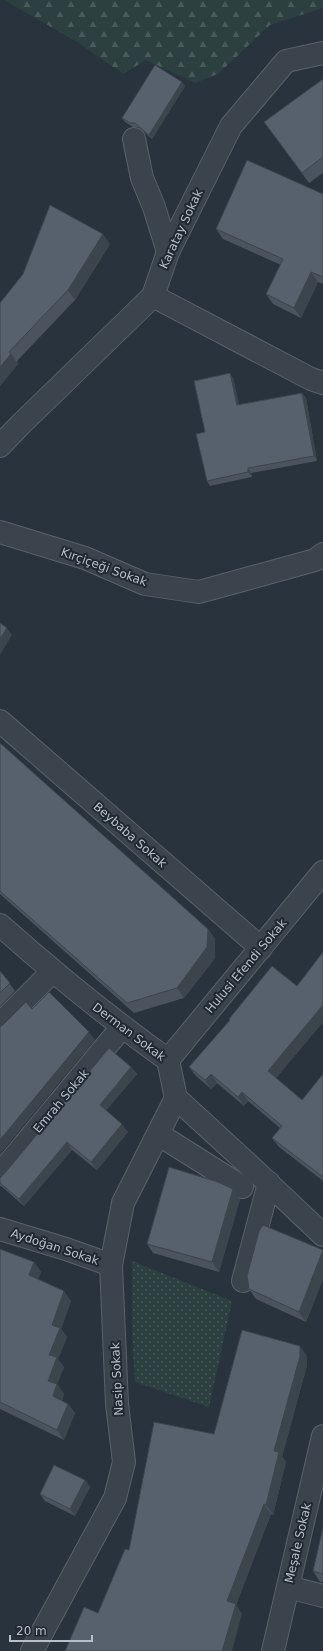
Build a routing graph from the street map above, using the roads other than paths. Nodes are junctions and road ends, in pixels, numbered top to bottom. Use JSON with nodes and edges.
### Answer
{"nodes":[{"id":1,"x":323,"y":53,"type":"edge"},
{"id":2,"x":134,"y":139,"type":"dead end"},
{"id":3,"x":168,"y":252,"type":"junction"},
{"id":4,"x":153,"y":296,"type":"junction"},
{"id":5,"x":323,"y":383,"type":"edge"},
{"id":6,"x":0,"y":446,"type":"edge"},
{"id":7,"x":0,"y":532,"type":"edge"},
{"id":8,"x":323,"y":554,"type":"edge"},
{"id":9,"x":0,"y":721,"type":"edge"},
{"id":10,"x":323,"y":872,"type":"edge"},
{"id":11,"x":0,"y":925,"type":"edge"},
{"id":12,"x":261,"y":948,"type":"junction"},
{"id":13,"x":52,"y":972,"type":"junction"},
{"id":14,"x":0,"y":1024,"type":"edge"},
{"id":15,"x":122,"y":1028,"type":"junction"},
{"id":16,"x":168,"y":1060,"type":"junction"},
{"id":17,"x":176,"y":1098,"type":"junction"},
{"id":18,"x":158,"y":1134,"type":"junction"},
{"id":19,"x":0,"y":1174,"type":"edge"},
{"id":20,"x":269,"y":1183,"type":"junction"},
{"id":21,"x":242,"y":1188,"type":"dead end"},
{"id":22,"x":0,"y":1229,"type":"edge"},
{"id":23,"x":323,"y":1235,"type":"edge"},
{"id":24,"x":111,"y":1265,"type":"junction"},
{"id":25,"x":243,"y":1281,"type":"dead end"},
{"id":26,"x":323,"y":1436,"type":"edge"},
{"id":27,"x":320,"y":1459,"type":"edge"},
{"id":28,"x":288,"y":1587,"type":"junction"},
{"id":29,"x":323,"y":1596,"type":"edge"},
{"id":30,"x":32,"y":1651,"type":"edge"},
{"id":31,"x":273,"y":1651,"type":"edge"}],
"edges":[{"from":1,"to":3,"type":"street","name":"Karatay Sokak"},
{"from":2,"to":3,"type":"street"},
{"from":3,"to":4,"type":"street","name":"Karatay Sokak"},
{"from":4,"to":5,"type":"street"},
{"from":4,"to":6,"type":"street","name":"Karatay Sokak"},
{"from":7,"to":8,"type":"street","name":"Kırçiçeği Sokak"},
{"from":9,"to":12,"type":"street","name":"Beybaba Sokak"},
{"from":10,"to":12,"type":"street","name":"Hulusi Efendi Sokak"},
{"from":11,"to":13,"type":"street","name":"Derman Sokak"},
{"from":12,"to":16,"type":"street","name":"Hulusi Efendi Sokak"},
{"from":13,"to":14,"type":"street"},
{"from":13,"to":15,"type":"street","name":"Derman Sokak"},
{"from":15,"to":16,"type":"street","name":"Derman Sokak"},
{"from":15,"to":19,"type":"street","name":"Emrah Sokak"},
{"from":16,"to":17,"type":"street","name":"Derman Sokak"},
{"from":17,"to":18,"type":"street","name":"Nasip Sokak"},
{"from":17,"to":20,"type":"street"},
{"from":18,"to":21,"type":"street"},
{"from":18,"to":24,"type":"street","name":"Nasip Sokak"},
{"from":20,"to":23,"type":"street"},
{"from":20,"to":25,"type":"street"},
{"from":22,"to":24,"type":"street","name":"Aydoğan Sokak"},
{"from":24,"to":30,"type":"street","name":"Nasip Sokak"},
{"from":26,"to":27,"type":"street","name":"Meşale Sokak"},
{"from":27,"to":28,"type":"street","name":"Meşale Sokak"},
{"from":28,"to":29,"type":"street"},
{"from":28,"to":31,"type":"street","name":"Meşale Sokak"}]}
